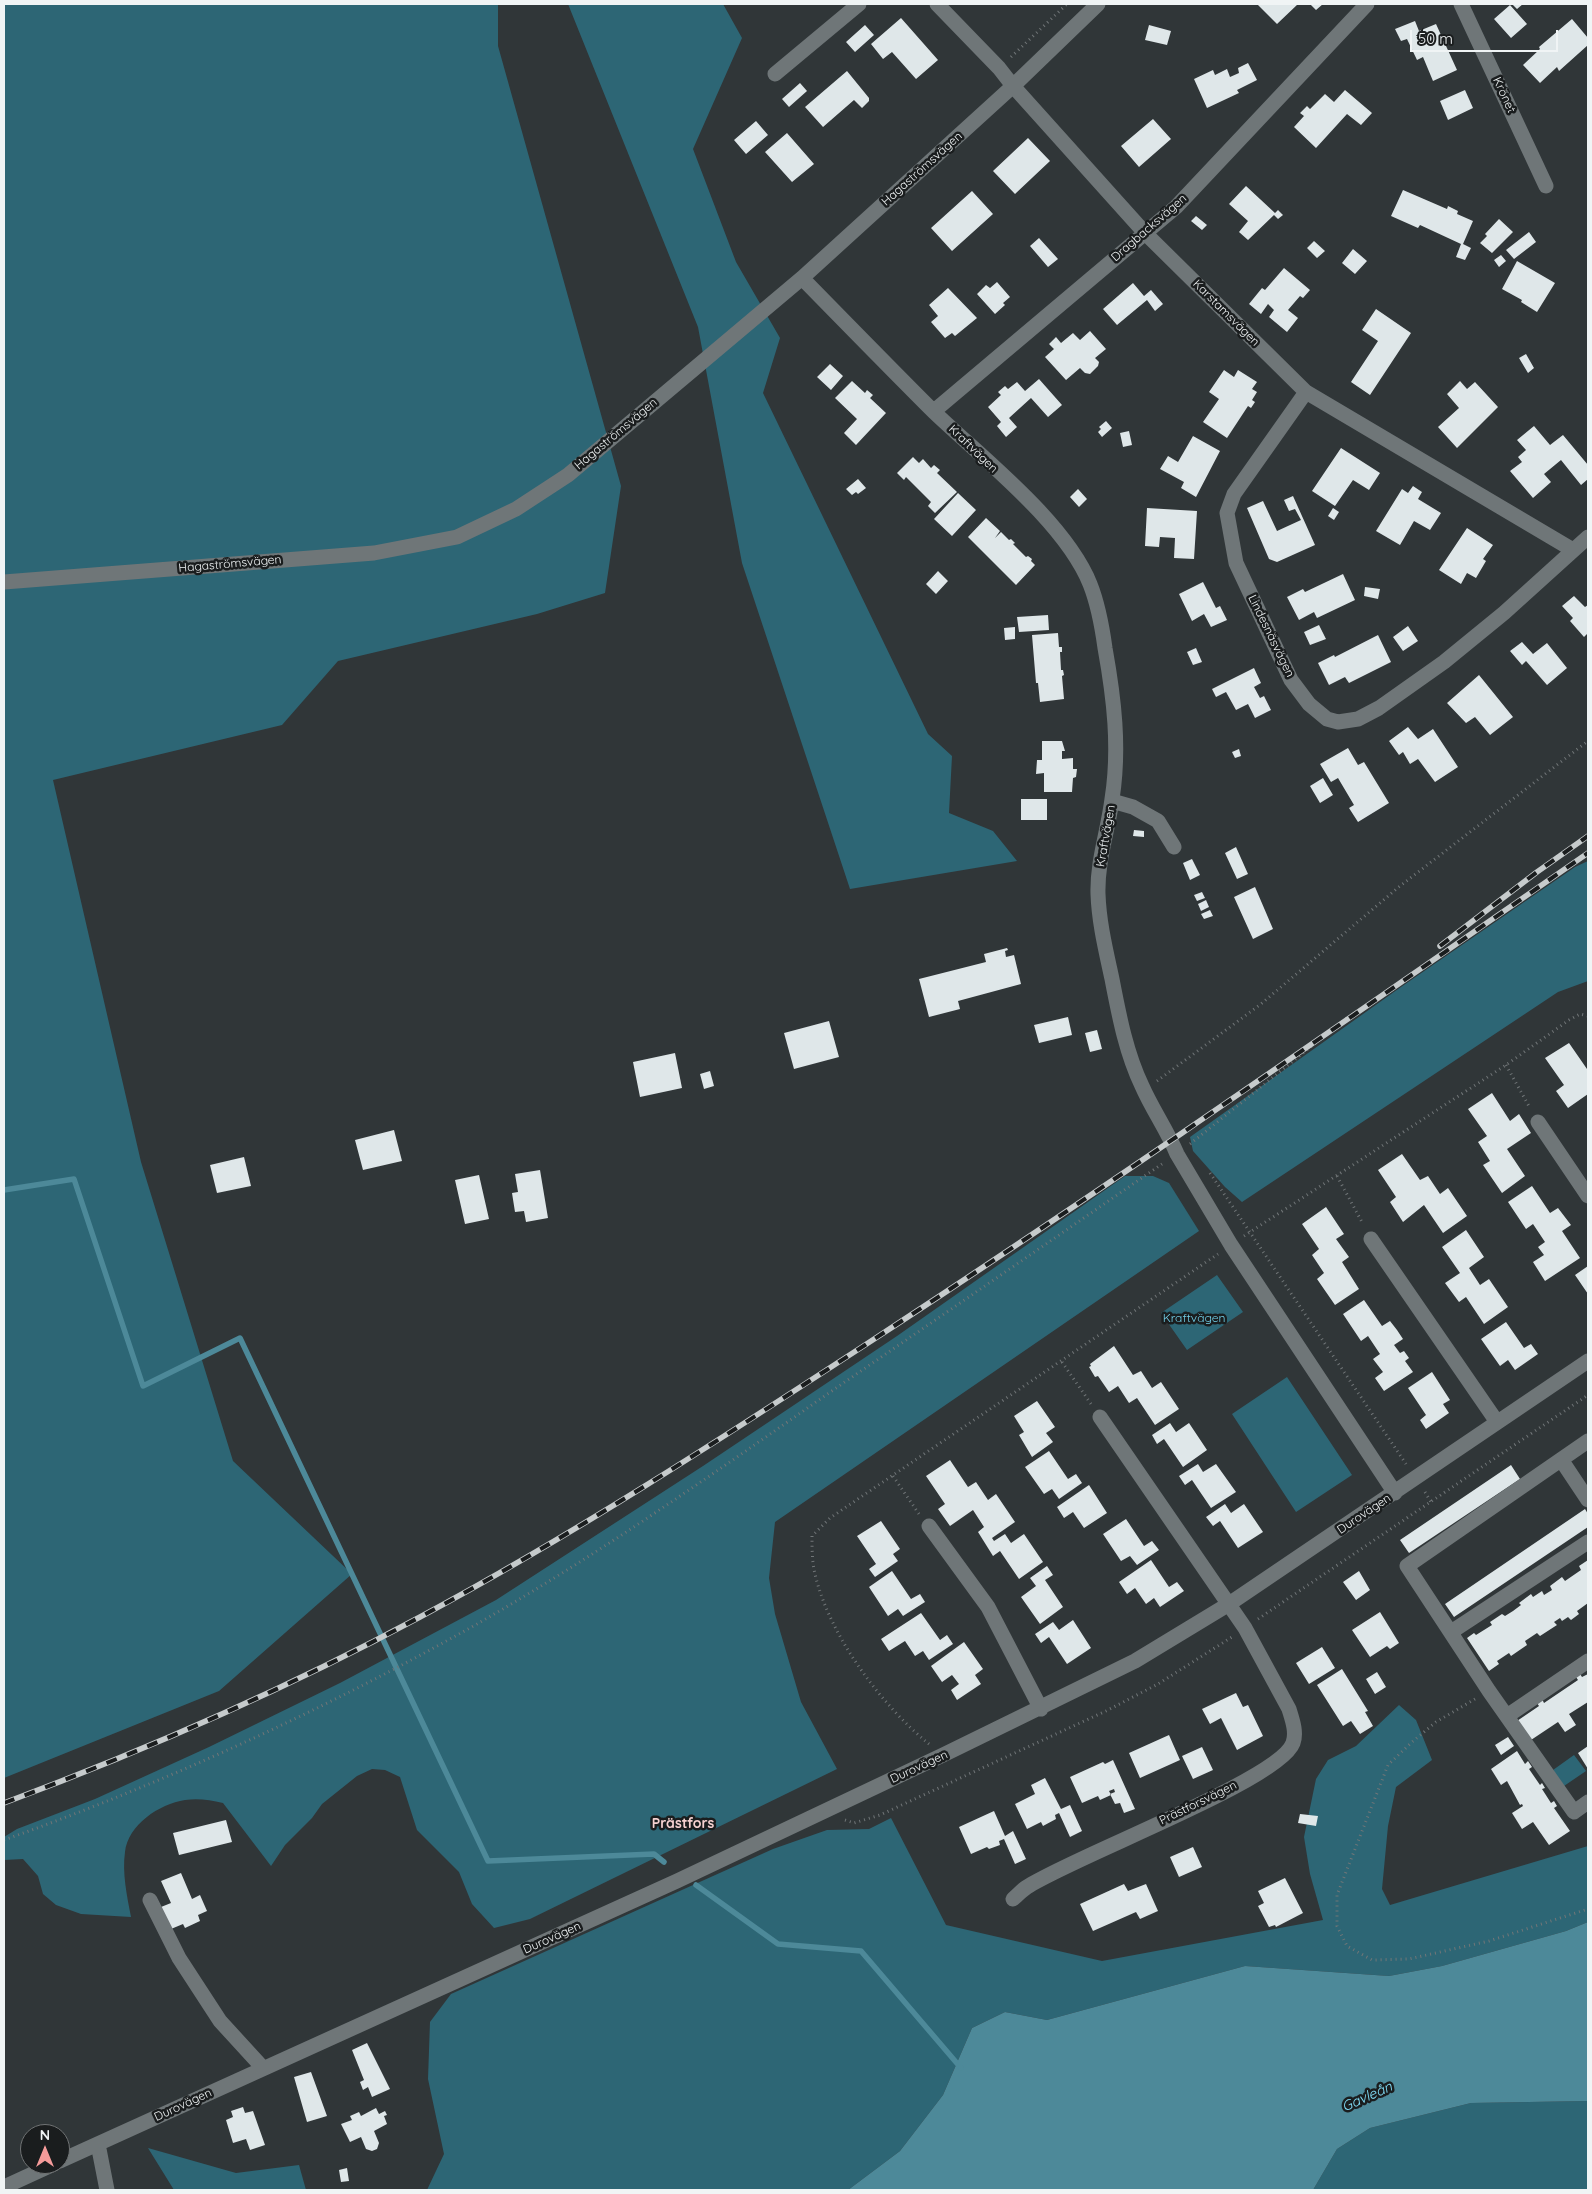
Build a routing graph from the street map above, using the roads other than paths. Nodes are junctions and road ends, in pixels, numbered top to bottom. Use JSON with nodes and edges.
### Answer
{"nodes":[{"id":1,"x":859,"y":4,"type":"edge"},
{"id":2,"x":937,"y":4,"type":"edge"},
{"id":3,"x":1098,"y":4,"type":"edge"},
{"id":4,"x":1367,"y":4,"type":"edge"},
{"id":5,"x":1461,"y":4,"type":"edge"},
{"id":6,"x":775,"y":74,"type":"dead end"},
{"id":7,"x":1013,"y":86,"type":"junction"},
{"id":8,"x":1546,"y":186,"type":"dead end"},
{"id":9,"x":1145,"y":233,"type":"junction"},
{"id":10,"x":802,"y":278,"type":"junction"},
{"id":11,"x":1306,"y":392,"type":"junction"},
{"id":12,"x":934,"y":411,"type":"junction"},
{"id":13,"x":1588,"y":537,"type":"edge"},
{"id":14,"x":1573,"y":550,"type":"junction"},
{"id":15,"x":4,"y":582,"type":"edge"},
{"id":16,"x":1112,"y":801,"type":"junction"},
{"id":17,"x":1174,"y":847,"type":"dead end"},
{"id":18,"x":1538,"y":1122,"type":"road end"},
{"id":19,"x":1588,"y":1196,"type":"edge"},
{"id":20,"x":1372,"y":1239,"type":"road end"},
{"id":21,"x":1588,"y":1361,"type":"edge"},
{"id":22,"x":1100,"y":1417,"type":"road end"},
{"id":23,"x":1497,"y":1422,"type":"junction"},
{"id":24,"x":1588,"y":1441,"type":"edge"},
{"id":25,"x":1562,"y":1460,"type":"junction"},
{"id":26,"x":1395,"y":1493,"type":"junction"},
{"id":27,"x":1588,"y":1500,"type":"edge"},
{"id":28,"x":928,"y":1526,"type":"road end"},
{"id":29,"x":1588,"y":1542,"type":"edge"},
{"id":30,"x":1229,"y":1604,"type":"junction"},
{"id":31,"x":1451,"y":1632,"type":"junction"},
{"id":32,"x":1588,"y":1661,"type":"edge"},
{"id":33,"x":1041,"y":1709,"type":"junction"},
{"id":34,"x":1507,"y":1716,"type":"junction"},
{"id":35,"x":1588,"y":1802,"type":"edge"},
{"id":36,"x":1013,"y":1899,"type":"dead end"},
{"id":37,"x":150,"y":1900,"type":"dead end"},
{"id":38,"x":263,"y":2068,"type":"junction"},
{"id":39,"x":98,"y":2144,"type":"junction"},
{"id":40,"x":70,"y":2157,"type":"edge"},
{"id":41,"x":32,"y":2174,"type":"edge"},
{"id":42,"x":4,"y":2187,"type":"edge"},
{"id":43,"x":108,"y":2190,"type":"edge"}],
"edges":[{"from":1,"to":6,"type":"street"},
{"from":2,"to":7,"type":"street","name":"Karstamsvägen"},
{"from":3,"to":7,"type":"street","name":"Hagaströmsvägen"},
{"from":4,"to":9,"type":"street","name":"Dragbacksvägen"},
{"from":5,"to":8,"type":"street","name":"Krönet"},
{"from":7,"to":9,"type":"street","name":"Karstamsvägen"},
{"from":7,"to":10,"type":"street","name":"Hagaströmsvägen"},
{"from":9,"to":11,"type":"street","name":"Karstamsvägen"},
{"from":9,"to":12,"type":"street","name":"Dragbacksvägen"},
{"from":10,"to":12,"type":"street","name":"Kraftvägen"},
{"from":10,"to":15,"type":"street","name":"Hagaströmsvägen"},
{"from":11,"to":14,"type":"street","name":"Karstamsvägen"},
{"from":11,"to":14,"type":"street","name":"Lindesnäsvägen"},
{"from":12,"to":16,"type":"street","name":"Kraftvägen"},
{"from":13,"to":14,"type":"street","name":"Lindesnäsvägen"},
{"from":16,"to":17,"type":"street"},
{"from":16,"to":26,"type":"street","name":"Kraftvägen"},
{"from":18,"to":19,"type":"street"},
{"from":20,"to":23,"type":"street"},
{"from":21,"to":23,"type":"street","name":"Durovägen"},
{"from":22,"to":30,"type":"street"},
{"from":23,"to":26,"type":"street","name":"Durovägen"},
{"from":24,"to":25,"type":"street"},
{"from":25,"to":27,"type":"street"},
{"from":25,"to":31,"type":"street"},
{"from":26,"to":30,"type":"street","name":"Durovägen"},
{"from":28,"to":33,"type":"street"},
{"from":29,"to":31,"type":"street"},
{"from":30,"to":33,"type":"street","name":"Durovägen"},
{"from":30,"to":36,"type":"street","name":"Prästforsvägen"},
{"from":31,"to":34,"type":"street"},
{"from":32,"to":34,"type":"street"},
{"from":33,"to":38,"type":"street","name":"Durovägen"},
{"from":34,"to":35,"type":"street"},
{"from":37,"to":38,"type":"street"},
{"from":38,"to":39,"type":"street","name":"Durovägen"},
{"from":39,"to":40,"type":"street","name":"Durovägen"},
{"from":39,"to":43,"type":"street"},
{"from":41,"to":42,"type":"street"}]}
